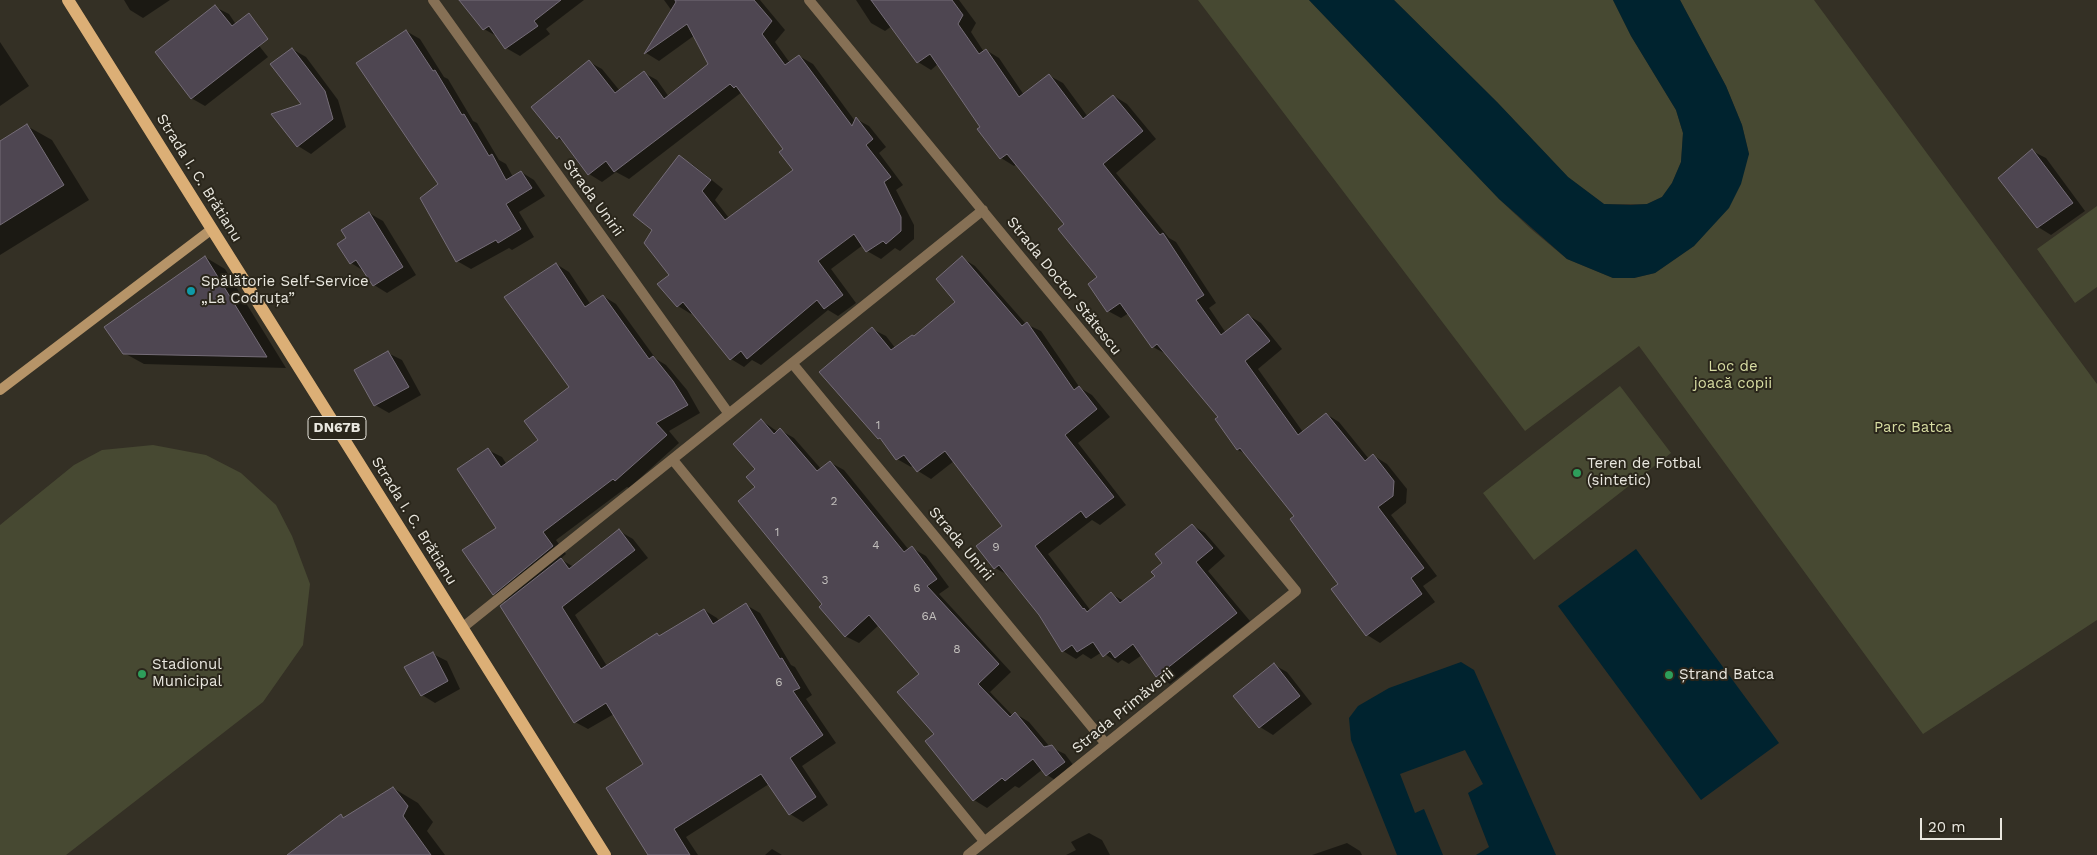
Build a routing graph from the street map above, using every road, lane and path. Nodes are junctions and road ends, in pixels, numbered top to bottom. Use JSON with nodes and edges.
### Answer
{"nodes":[{"id":1,"x":68,"y":0,"type":"edge"},
{"id":2,"x":433,"y":0,"type":"edge"},
{"id":3,"x":809,"y":0,"type":"edge"},
{"id":4,"x":982,"y":210,"type":"junction"},
{"id":5,"x":212,"y":229,"type":"junction"},
{"id":6,"x":792,"y":364,"type":"junction"},
{"id":7,"x":0,"y":390,"type":"edge"},
{"id":8,"x":729,"y":414,"type":"junction"},
{"id":9,"x":673,"y":460,"type":"junction"},
{"id":10,"x":1296,"y":591,"type":"joint"},
{"id":11,"x":462,"y":628,"type":"junction"},
{"id":12,"x":1106,"y":744,"type":"junction"},
{"id":13,"x":984,"y":841,"type":"junction"},
{"id":14,"x":606,"y":855,"type":"edge"},
{"id":15,"x":968,"y":855,"type":"edge"}],
"edges":[{"from":1,"to":5,"type":"main road","name":"Strada I. C. Brătianu","number":"DN67B"},
{"from":2,"to":8,"type":"street","name":"Strada Unirii"},
{"from":3,"to":4,"type":"street","name":"Strada Doctor Stătescu"},
{"from":4,"to":6,"type":"street"},
{"from":4,"to":10,"type":"street","name":"Strada Doctor Stătescu"},
{"from":5,"to":7,"type":"street"},
{"from":5,"to":11,"type":"main road","name":"Strada I. C. Brătianu","number":"DN67B"},
{"from":6,"to":8,"type":"street"},
{"from":6,"to":12,"type":"street","name":"Strada Unirii"},
{"from":8,"to":9,"type":"street"},
{"from":9,"to":11,"type":"street"},
{"from":9,"to":13,"type":"street"},
{"from":10,"to":12,"type":"street","name":"Strada Primăverii"},
{"from":11,"to":14,"type":"main road","name":"Strada I. C. Brătianu","number":"DN67B"},
{"from":12,"to":13,"type":"street","name":"Strada Primăverii"},
{"from":13,"to":15,"type":"street","name":"Strada Primăverii"}]}
